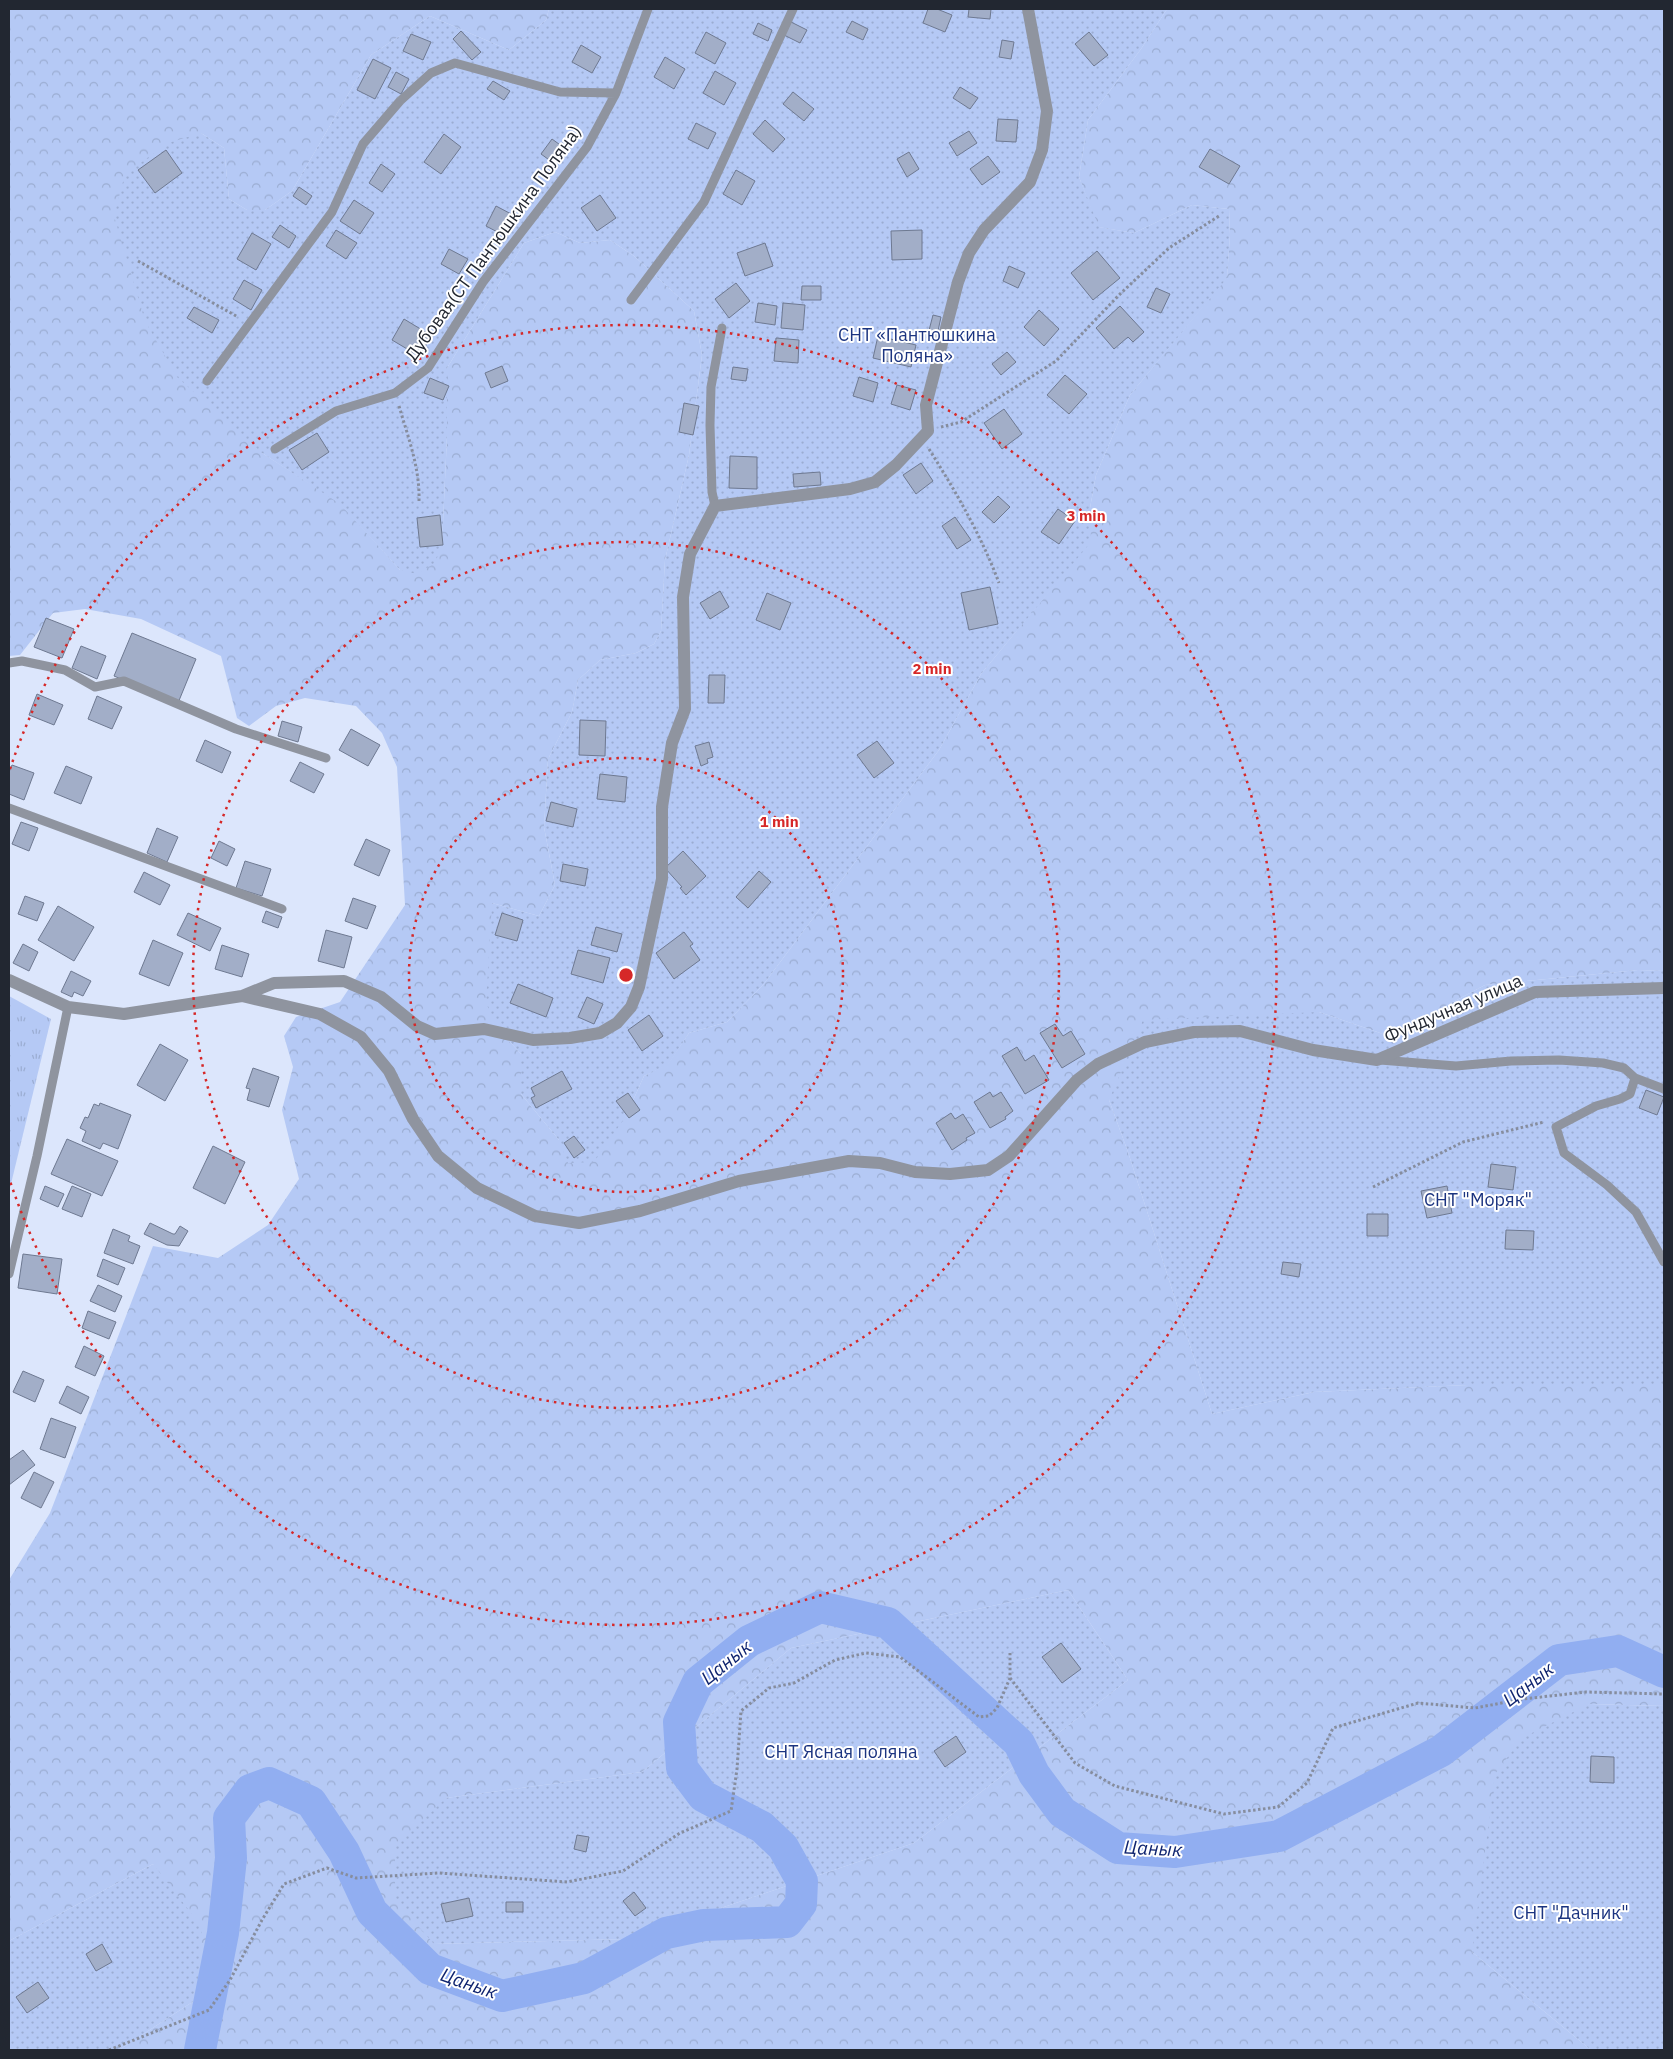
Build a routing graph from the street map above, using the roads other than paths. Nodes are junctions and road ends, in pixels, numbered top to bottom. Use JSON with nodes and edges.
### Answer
{"nodes":[{"id":1,"x":648,"y":9,"type":"edge"},
{"id":2,"x":793,"y":9,"type":"edge"},
{"id":3,"x":1028,"y":9,"type":"edge"},
{"id":4,"x":616,"y":93,"type":"junction"},
{"id":5,"x":631,"y":300,"type":"dead end"},
{"id":6,"x":722,"y":328,"type":"dead end"},
{"id":7,"x":207,"y":381,"type":"dead end"},
{"id":8,"x":275,"y":449,"type":"dead end"},
{"id":9,"x":715,"y":506,"type":"junction"},
{"id":10,"x":9,"y":663,"type":"edge"},
{"id":11,"x":326,"y":758,"type":"dead end"},
{"id":12,"x":9,"y":808,"type":"edge"},
{"id":13,"x":282,"y":909,"type":"dead end"},
{"id":14,"x":9,"y":980,"type":"edge"},
{"id":15,"x":1664,"y":988,"type":"edge"},
{"id":16,"x":242,"y":996,"type":"junction"},
{"id":17,"x":68,"y":1007,"type":"junction"},
{"id":18,"x":1377,"y":1060,"type":"junction"},
{"id":19,"x":1636,"y":1078,"type":"junction"},
{"id":20,"x":1664,"y":1090,"type":"edge"},
{"id":21,"x":1664,"y":1262,"type":"edge"},
{"id":22,"x":9,"y":1274,"type":"edge"}],
"edges":[{"from":1,"to":4,"type":"lane","name":"Дубовая(СТ Пантюшкина Поляна)"},
{"from":2,"to":5,"type":"lane"},
{"from":3,"to":9,"type":"street"},
{"from":4,"to":7,"type":"lane"},
{"from":4,"to":8,"type":"lane","name":"Дубовая(СТ Пантюшкина Поляна)"},
{"from":6,"to":9,"type":"lane"},
{"from":9,"to":16,"type":"street"},
{"from":10,"to":11,"type":"lane"},
{"from":12,"to":13,"type":"lane"},
{"from":14,"to":17,"type":"street"},
{"from":15,"to":18,"type":"street","name":"Фундучная улица"},
{"from":16,"to":17,"type":"street"},
{"from":16,"to":18,"type":"street"},
{"from":17,"to":22,"type":"lane"},
{"from":18,"to":19,"type":"lane"},
{"from":19,"to":20,"type":"lane"},
{"from":19,"to":21,"type":"lane"}]}
